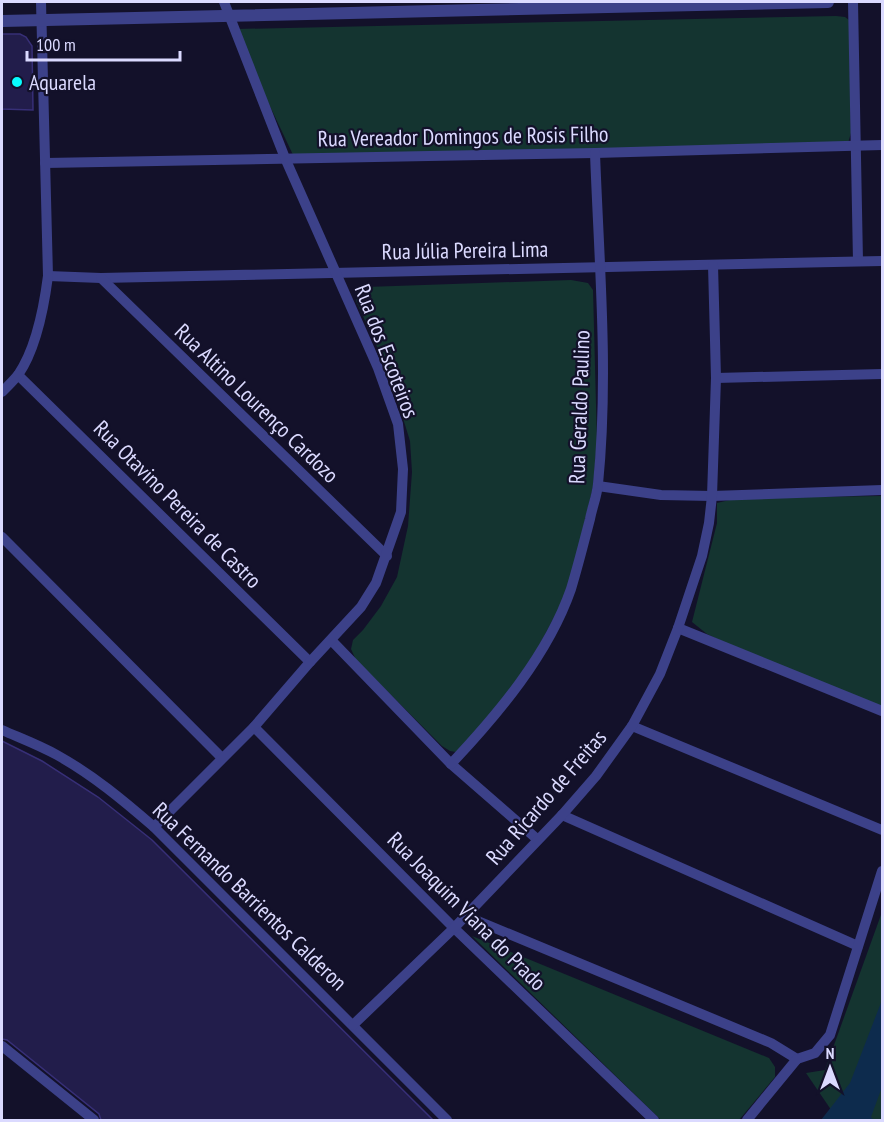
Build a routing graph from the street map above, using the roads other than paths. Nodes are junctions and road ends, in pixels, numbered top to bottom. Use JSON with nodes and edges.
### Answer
{"nodes":[{"id":1,"x":41,"y":2,"type":"edge"},
{"id":2,"x":224,"y":2,"type":"edge"},
{"id":3,"x":828,"y":2,"type":"edge"},
{"id":4,"x":853,"y":2,"type":"edge"},
{"id":5,"x":231,"y":17,"type":"junction"},
{"id":6,"x":2,"y":21,"type":"edge"},
{"id":7,"x":41,"y":21,"type":"junction"},
{"id":8,"x":856,"y":145,"type":"junction"},
{"id":9,"x":882,"y":145,"type":"edge"},
{"id":10,"x":595,"y":153,"type":"junction"},
{"id":11,"x":285,"y":158,"type":"junction"},
{"id":12,"x":45,"y":163,"type":"junction"},
{"id":13,"x":858,"y":261,"type":"junction"},
{"id":14,"x":882,"y":261,"type":"edge"},
{"id":15,"x":713,"y":265,"type":"junction"},
{"id":16,"x":599,"y":267,"type":"junction"},
{"id":17,"x":335,"y":273,"type":"junction"},
{"id":18,"x":48,"y":276,"type":"junction"},
{"id":19,"x":101,"y":278,"type":"junction"},
{"id":20,"x":882,"y":374,"type":"edge"},
{"id":21,"x":18,"y":375,"type":"junction"},
{"id":22,"x":716,"y":378,"type":"junction"},
{"id":23,"x":2,"y":392,"type":"edge"},
{"id":24,"x":598,"y":486,"type":"junction"},
{"id":25,"x":882,"y":490,"type":"edge"},
{"id":26,"x":712,"y":496,"type":"junction"},
{"id":27,"x":2,"y":537,"type":"edge"},
{"id":28,"x":387,"y":556,"type":"junction"},
{"id":29,"x":678,"y":628,"type":"junction"},
{"id":30,"x":332,"y":641,"type":"junction"},
{"id":31,"x":310,"y":662,"type":"junction"},
{"id":32,"x":882,"y":711,"type":"edge"},
{"id":33,"x":632,"y":726,"type":"junction"},
{"id":34,"x":254,"y":727,"type":"junction"},
{"id":35,"x":2,"y":730,"type":"edge"},
{"id":36,"x":222,"y":758,"type":"junction"},
{"id":37,"x":451,"y":764,"type":"junction"},
{"id":38,"x":562,"y":815,"type":"junction"},
{"id":39,"x":154,"y":827,"type":"junction"},
{"id":40,"x":882,"y":830,"type":"edge"},
{"id":41,"x":537,"y":839,"type":"junction"},
{"id":42,"x":882,"y":871,"type":"edge"},
{"id":43,"x":466,"y":916,"type":"junction"},
{"id":44,"x":454,"y":928,"type":"junction"},
{"id":45,"x":858,"y":946,"type":"junction"},
{"id":46,"x":353,"y":1024,"type":"junction"},
{"id":47,"x":2,"y":1046,"type":"edge"},
{"id":48,"x":797,"y":1059,"type":"junction"},
{"id":49,"x":94,"y":1120,"type":"edge"},
{"id":50,"x":447,"y":1120,"type":"edge"},
{"id":51,"x":654,"y":1120,"type":"edge"},
{"id":52,"x":747,"y":1120,"type":"edge"}],
"edges":[{"from":1,"to":7,"type":"street"},
{"from":2,"to":5,"type":"street","name":"Rua dos Escoteiros"},
{"from":3,"to":5,"type":"street"},
{"from":4,"to":8,"type":"street"},
{"from":5,"to":7,"type":"street"},
{"from":5,"to":11,"type":"street","name":"Rua dos Escoteiros"},
{"from":6,"to":7,"type":"street"},
{"from":7,"to":12,"type":"street"},
{"from":8,"to":9,"type":"street","name":"Rua Vereador Domingos de Rosis Filho"},
{"from":8,"to":10,"type":"street","name":"Rua Vereador Domingos de Rosis Filho"},
{"from":8,"to":13,"type":"street"},
{"from":10,"to":11,"type":"street","name":"Rua Vereador Domingos de Rosis Filho"},
{"from":10,"to":16,"type":"street","name":"Rua Geraldo Paulino"},
{"from":11,"to":12,"type":"street","name":"Rua Vereador Domingos de Rosis Filho"},
{"from":11,"to":17,"type":"street","name":"Rua dos Escoteiros"},
{"from":12,"to":18,"type":"street"},
{"from":13,"to":14,"type":"street","name":"Rua Júlia Pereira Lima"},
{"from":13,"to":15,"type":"street","name":"Rua Júlia Pereira Lima"},
{"from":15,"to":16,"type":"street","name":"Rua Júlia Pereira Lima"},
{"from":15,"to":22,"type":"street","name":"Rua Ricardo de Freitas"},
{"from":16,"to":17,"type":"street","name":"Rua Júlia Pereira Lima"},
{"from":16,"to":24,"type":"street","name":"Rua Geraldo Paulino"},
{"from":17,"to":19,"type":"street","name":"Rua Júlia Pereira Lima"},
{"from":17,"to":28,"type":"street","name":"Rua dos Escoteiros"},
{"from":18,"to":19,"type":"street","name":"Rua Júlia Pereira Lima"},
{"from":18,"to":21,"type":"street"},
{"from":19,"to":28,"type":"street","name":"Rua Altino Lourenço Cardozo"},
{"from":20,"to":22,"type":"street"},
{"from":21,"to":23,"type":"street"},
{"from":21,"to":31,"type":"street","name":"Rua Otavino Pereira de Castro"},
{"from":22,"to":26,"type":"street","name":"Rua Ricardo de Freitas"},
{"from":24,"to":26,"type":"street"},
{"from":24,"to":37,"type":"street","name":"Rua Geraldo Paulino"},
{"from":25,"to":26,"type":"street"},
{"from":26,"to":29,"type":"street","name":"Rua Ricardo de Freitas"},
{"from":27,"to":36,"type":"street"},
{"from":28,"to":30,"type":"street","name":"Rua dos Escoteiros"},
{"from":29,"to":32,"type":"street"},
{"from":29,"to":33,"type":"street","name":"Rua Ricardo de Freitas"},
{"from":30,"to":31,"type":"street","name":"Rua dos Escoteiros"},
{"from":30,"to":37,"type":"street"},
{"from":31,"to":34,"type":"street","name":"Rua dos Escoteiros"},
{"from":33,"to":38,"type":"street","name":"Rua Ricardo de Freitas"},
{"from":33,"to":40,"type":"street"},
{"from":34,"to":36,"type":"street","name":"Rua dos Escoteiros"},
{"from":34,"to":44,"type":"street","name":"Rua Joaquim Viana do Prado"},
{"from":35,"to":39,"type":"street","name":"Rua Fernando Barrientos Calderon"},
{"from":36,"to":39,"type":"street","name":"Rua dos Escoteiros"},
{"from":37,"to":41,"type":"street"},
{"from":38,"to":41,"type":"street","name":"Rua Ricardo de Freitas"},
{"from":38,"to":45,"type":"street"},
{"from":39,"to":46,"type":"street","name":"Rua Fernando Barrientos Calderon"},
{"from":41,"to":43,"type":"street","name":"Rua Ricardo de Freitas"},
{"from":42,"to":45,"type":"street"},
{"from":43,"to":44,"type":"street","name":"Rua Ricardo de Freitas"},
{"from":43,"to":48,"type":"street"},
{"from":44,"to":46,"type":"street","name":"Rua Ricardo de Freitas"},
{"from":44,"to":51,"type":"street","name":"Rua Joaquim Viana do Prado"},
{"from":45,"to":48,"type":"street"},
{"from":46,"to":50,"type":"street","name":"Rua Fernando Barrientos Calderon"},
{"from":47,"to":49,"type":"street"},
{"from":48,"to":52,"type":"street"}]}
